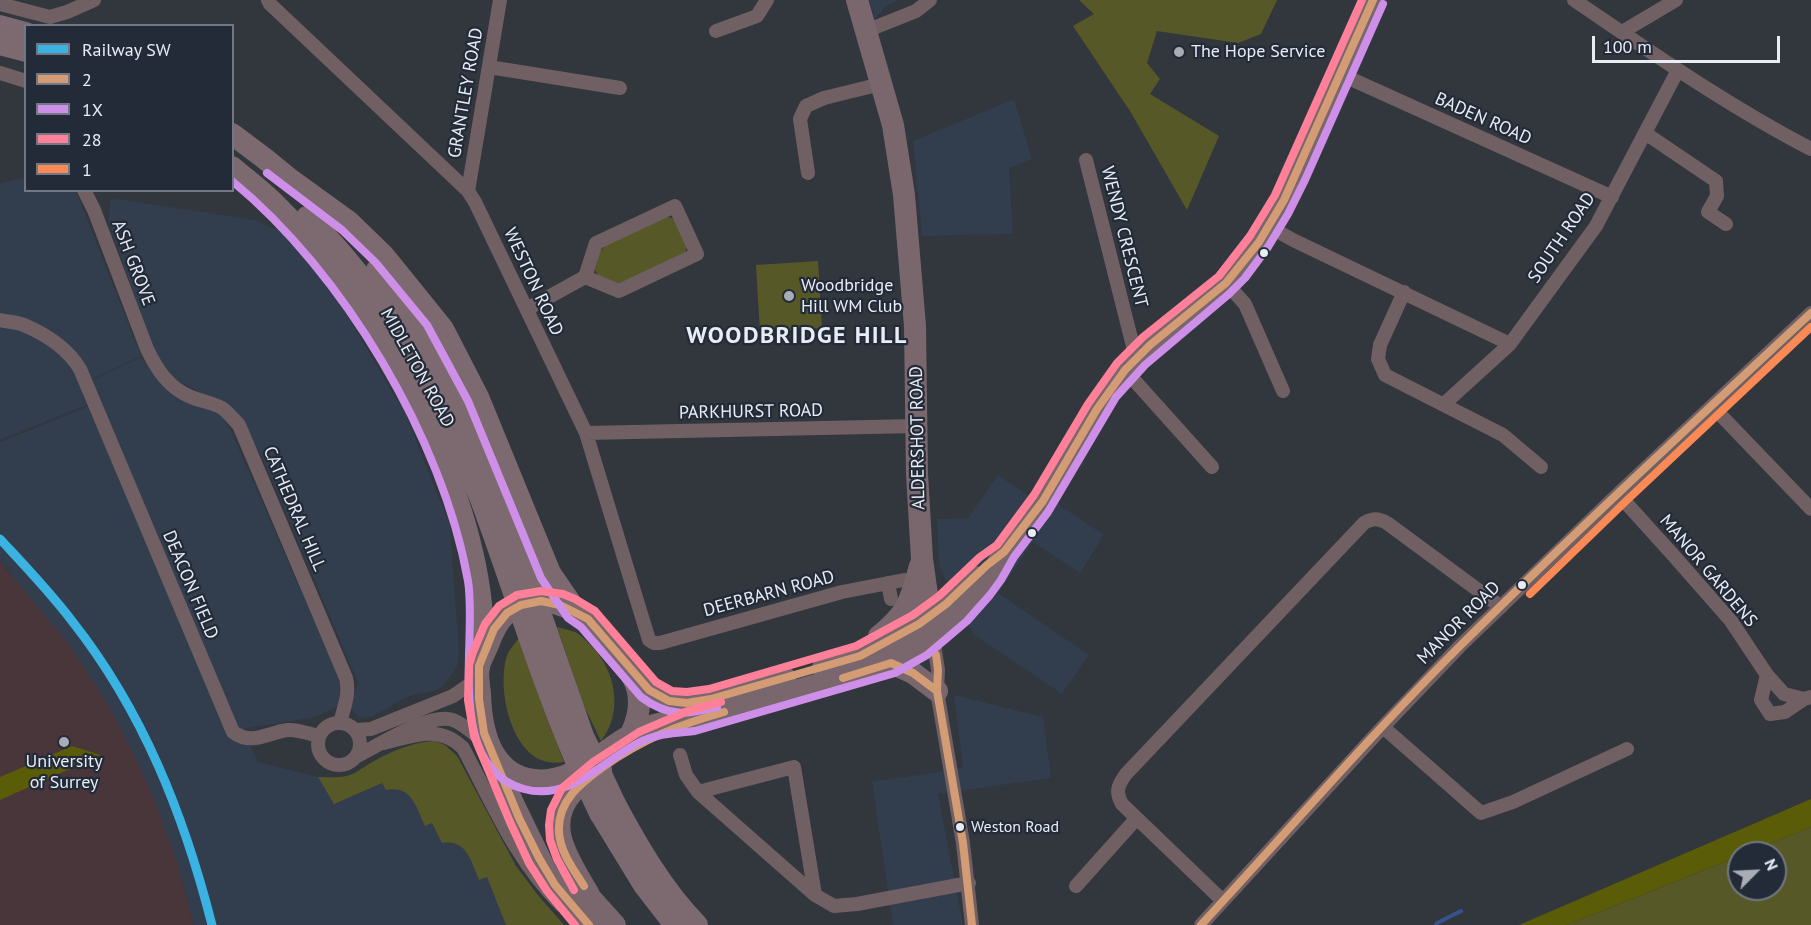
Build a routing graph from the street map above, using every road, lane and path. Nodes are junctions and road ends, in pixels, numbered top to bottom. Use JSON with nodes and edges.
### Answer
{"nodes":[{"id":1,"x":94,"y":0,"type":"edge"},
{"id":2,"x":268,"y":0,"type":"edge"},
{"id":3,"x":500,"y":0,"type":"edge"},
{"id":4,"x":766,"y":0,"type":"edge"},
{"id":5,"x":781,"y":0,"type":"edge"},
{"id":6,"x":857,"y":0,"type":"edge"},
{"id":7,"x":930,"y":0,"type":"edge"},
{"id":8,"x":1373,"y":0,"type":"edge"},
{"id":9,"x":1574,"y":0,"type":"edge"},
{"id":10,"x":1676,"y":0,"type":"edge"},
{"id":11,"x":0,"y":4,"type":"edge"},
{"id":12,"x":0,"y":26,"type":"edge"},
{"id":13,"x":716,"y":31,"type":"dead end"},
{"id":14,"x":866,"y":31,"type":"junction"},
{"id":15,"x":24,"y":32,"type":"edge"},
{"id":16,"x":1622,"y":32,"type":"junction"},
{"id":17,"x":0,"y":44,"type":"edge"},
{"id":18,"x":24,"y":50,"type":"edge"},
{"id":19,"x":489,"y":67,"type":"junction"},
{"id":20,"x":1678,"y":70,"type":"junction"},
{"id":21,"x":0,"y":73,"type":"edge"},
{"id":22,"x":1340,"y":74,"type":"junction"},
{"id":23,"x":24,"y":80,"type":"edge"},
{"id":24,"x":881,"y":84,"type":"junction"},
{"id":25,"x":620,"y":88,"type":"dead end"},
{"id":26,"x":1645,"y":133,"type":"junction"},
{"id":27,"x":234,"y":136,"type":"edge"},
{"id":28,"x":1811,"y":149,"type":"edge"},
{"id":29,"x":234,"y":157,"type":"edge"},
{"id":30,"x":1086,"y":160,"type":"dead end"},
{"id":31,"x":234,"y":169,"type":"edge"},
{"id":32,"x":808,"y":173,"type":"dead end"},
{"id":33,"x":291,"y":180,"type":"junction"},
{"id":34,"x":468,"y":191,"type":"junction"},
{"id":35,"x":85,"y":192,"type":"edge"},
{"id":36,"x":1612,"y":197,"type":"junction"},
{"id":37,"x":1726,"y":224,"type":"dead end"},
{"id":38,"x":1270,"y":227,"type":"junction"},
{"id":39,"x":585,"y":277,"type":"junction"},
{"id":40,"x":1226,"y":283,"type":"junction"},
{"id":41,"x":1404,"y":292,"type":"junction"},
{"id":42,"x":526,"y":309,"type":"junction"},
{"id":43,"x":1811,"y":313,"type":"edge"},
{"id":44,"x":0,"y":320,"type":"edge"},
{"id":45,"x":1510,"y":344,"type":"junction"},
{"id":46,"x":147,"y":350,"type":"joint"},
{"id":47,"x":1131,"y":364,"type":"junction"},
{"id":48,"x":1283,"y":391,"type":"dead end"},
{"id":49,"x":1444,"y":404,"type":"junction"},
{"id":50,"x":1713,"y":406,"type":"junction"},
{"id":51,"x":916,"y":426,"type":"junction"},
{"id":52,"x":585,"y":434,"type":"junction"},
{"id":53,"x":1212,"y":467,"type":"dead end"},
{"id":54,"x":1541,"y":467,"type":"dead end"},
{"id":55,"x":1618,"y":494,"type":"junction"},
{"id":56,"x":1811,"y":508,"type":"edge"},
{"id":57,"x":1004,"y":552,"type":"junction"},
{"id":58,"x":922,"y":559,"type":"junction"},
{"id":59,"x":904,"y":580,"type":"dead end"},
{"id":60,"x":971,"y":581,"type":"junction"},
{"id":61,"x":888,"y":583,"type":"junction"},
{"id":62,"x":891,"y":599,"type":"dead end"},
{"id":63,"x":1501,"y":606,"type":"junction"},
{"id":64,"x":576,"y":611,"type":"junction"},
{"id":65,"x":932,"y":627,"type":"junction"},
{"id":66,"x":660,"y":643,"type":"joint"},
{"id":67,"x":891,"y":663,"type":"junction"},
{"id":68,"x":835,"y":664,"type":"junction"},
{"id":69,"x":630,"y":669,"type":"junction"},
{"id":70,"x":479,"y":672,"type":"junction"},
{"id":71,"x":1767,"y":675,"type":"junction"},
{"id":72,"x":937,"y":691,"type":"junction"},
{"id":73,"x":1807,"y":698,"type":"edge"},
{"id":74,"x":692,"y":721,"type":"junction"},
{"id":75,"x":340,"y":723,"type":"junction"},
{"id":76,"x":1383,"y":728,"type":"junction"},
{"id":77,"x":355,"y":730,"type":"junction"},
{"id":78,"x":631,"y":734,"type":"junction"},
{"id":79,"x":319,"y":736,"type":"junction"},
{"id":80,"x":384,"y":743,"type":"junction"},
{"id":81,"x":1627,"y":749,"type":"dead end"},
{"id":82,"x":491,"y":751,"type":"junction"},
{"id":83,"x":680,"y":755,"type":"dead end"},
{"id":84,"x":357,"y":756,"type":"junction"},
{"id":85,"x":573,"y":773,"type":"junction"},
{"id":86,"x":698,"y":792,"type":"junction"},
{"id":87,"x":607,"y":808,"type":"junction"},
{"id":88,"x":1136,"y":819,"type":"junction"},
{"id":89,"x":969,"y":883,"type":"junction"},
{"id":90,"x":1076,"y":886,"type":"dead end"},
{"id":91,"x":589,"y":895,"type":"junction"},
{"id":92,"x":815,"y":895,"type":"junction"},
{"id":93,"x":1222,"y":901,"type":"junction"},
{"id":94,"x":583,"y":925,"type":"edge"},
{"id":95,"x":589,"y":925,"type":"edge"},
{"id":96,"x":615,"y":925,"type":"edge"},
{"id":97,"x":675,"y":925,"type":"edge"},
{"id":98,"x":697,"y":925,"type":"edge"},
{"id":99,"x":972,"y":925,"type":"edge"},
{"id":100,"x":1201,"y":925,"type":"edge"}],
"edges":[{"from":1,"to":11,"type":"street"},
{"from":2,"to":34,"type":"street","name":"WESTON ROAD"},
{"from":3,"to":19,"type":"street","name":"GRANTLEY ROAD"},
{"from":4,"to":5,"type":"street"},
{"from":4,"to":13,"type":"street"},
{"from":6,"to":14,"type":"main road","name":"ALDERSHOT ROAD"},
{"from":7,"to":14,"type":"street"},
{"from":8,"to":22,"type":"main road"},
{"from":9,"to":16,"type":"street"},
{"from":10,"to":16,"type":"street"},
{"from":12,"to":15,"type":"highway"},
{"from":14,"to":24,"type":"main road","name":"ALDERSHOT ROAD"},
{"from":16,"to":20,"type":"street"},
{"from":17,"to":18,"type":"highway"},
{"from":19,"to":25,"type":"street"},
{"from":19,"to":34,"type":"street","name":"GRANTLEY ROAD"},
{"from":20,"to":26,"type":"street","name":"SOUTH ROAD"},
{"from":20,"to":28,"type":"street"},
{"from":21,"to":23,"type":"street"},
{"from":22,"to":36,"type":"street","name":"BADEN ROAD"},
{"from":22,"to":38,"type":"main road"},
{"from":24,"to":32,"type":"street"},
{"from":24,"to":51,"type":"main road","name":"ALDERSHOT ROAD"},
{"from":26,"to":36,"type":"street","name":"SOUTH ROAD"},
{"from":26,"to":37,"type":"street"},
{"from":27,"to":33,"type":"highway","name":"MIDLETON ROAD"},
{"from":29,"to":87,"type":"highway","name":"MIDLETON ROAD","bridge":true},
{"from":30,"to":47,"type":"street","name":"WENDY CRESCENT"},
{"from":31,"to":70,"type":"highway"},
{"from":33,"to":64,"type":"highway"},
{"from":33,"to":87,"type":"highway","name":"MIDLETON ROAD","bridge":true},
{"from":34,"to":42,"type":"street","name":"WESTON ROAD"},
{"from":35,"to":46,"type":"street","name":"ASH GROVE"},
{"from":36,"to":45,"type":"street","name":"SOUTH ROAD"},
{"from":38,"to":40,"type":"main road"},
{"from":38,"to":41,"type":"street"},
{"from":39,"to":39,"type":"street"},
{"from":39,"to":42,"type":"street"},
{"from":40,"to":47,"type":"main road"},
{"from":40,"to":48,"type":"street"},
{"from":41,"to":45,"type":"street"},
{"from":41,"to":49,"type":"street"},
{"from":42,"to":52,"type":"street","name":"WESTON ROAD"},
{"from":43,"to":50,"type":"street","name":"MANOR ROAD"},
{"from":44,"to":79,"type":"street","name":"DEACON FIELD"},
{"from":45,"to":49,"type":"street","name":"SOUTH ROAD"},
{"from":46,"to":75,"type":"street","name":"CATHEDRAL HILL"},
{"from":47,"to":53,"type":"street"},
{"from":47,"to":57,"type":"main road"},
{"from":49,"to":54,"type":"street"},
{"from":50,"to":55,"type":"street","name":"MANOR ROAD"},
{"from":50,"to":56,"type":"street"},
{"from":51,"to":52,"type":"street","name":"PARKHURST ROAD"},
{"from":51,"to":58,"type":"main road","name":"ALDERSHOT ROAD"},
{"from":52,"to":66,"type":"street","name":"WESTON ROAD"},
{"from":55,"to":63,"type":"street","name":"MANOR ROAD"},
{"from":55,"to":71,"type":"street","name":"MANOR GARDENS"},
{"from":57,"to":60,"type":"main road"},
{"from":57,"to":65,"type":"main road"},
{"from":58,"to":60,"type":"main road"},
{"from":58,"to":65,"type":"main road","name":"ALDERSHOT ROAD"},
{"from":58,"to":68,"type":"main road"},
{"from":59,"to":61,"type":"street","name":"DEERBARN ROAD"},
{"from":60,"to":65,"type":"main road"},
{"from":61,"to":62,"type":"street"},
{"from":61,"to":66,"type":"street","name":"DEERBARN ROAD"},
{"from":63,"to":76,"type":"street","name":"MANOR ROAD"},
{"from":63,"to":88,"type":"street"},
{"from":64,"to":69,"type":"main road"},
{"from":64,"to":70,"type":"main road"},
{"from":65,"to":67,"type":"main road"},
{"from":65,"to":68,"type":"main road"},
{"from":65,"to":72,"type":"street"},
{"from":67,"to":72,"type":"main road"},
{"from":67,"to":74,"type":"main road"},
{"from":68,"to":69,"type":"main road"},
{"from":69,"to":78,"type":"main road"},
{"from":70,"to":77,"type":"street"},
{"from":70,"to":82,"type":"main road"},
{"from":71,"to":73,"type":"street","name":"MANOR GARDENS"},
{"from":71,"to":73,"type":"street","name":"MANOR GARDENS"},
{"from":72,"to":89,"type":"street"},
{"from":74,"to":78,"type":"main road"},
{"from":74,"to":91,"type":"main road"},
{"from":75,"to":77,"type":"street"},
{"from":75,"to":79,"type":"street"},
{"from":76,"to":81,"type":"street"},
{"from":76,"to":93,"type":"street","name":"MANOR ROAD"},
{"from":77,"to":84,"type":"street"},
{"from":78,"to":85,"type":"main road"},
{"from":79,"to":84,"type":"street"},
{"from":80,"to":82,"type":"street"},
{"from":80,"to":84,"type":"street"},
{"from":80,"to":94,"type":"street"},
{"from":82,"to":85,"type":"main road"},
{"from":82,"to":95,"type":"main road"},
{"from":83,"to":86,"type":"street"},
{"from":85,"to":91,"type":"main road"},
{"from":86,"to":92,"type":"street"},
{"from":86,"to":92,"type":"street"},
{"from":87,"to":97,"type":"highway"},
{"from":87,"to":98,"type":"highway"},
{"from":88,"to":90,"type":"street"},
{"from":88,"to":93,"type":"street"},
{"from":89,"to":92,"type":"street"},
{"from":89,"to":99,"type":"street"},
{"from":91,"to":96,"type":"main road"},
{"from":93,"to":100,"type":"street","name":"MANOR ROAD"}]}
